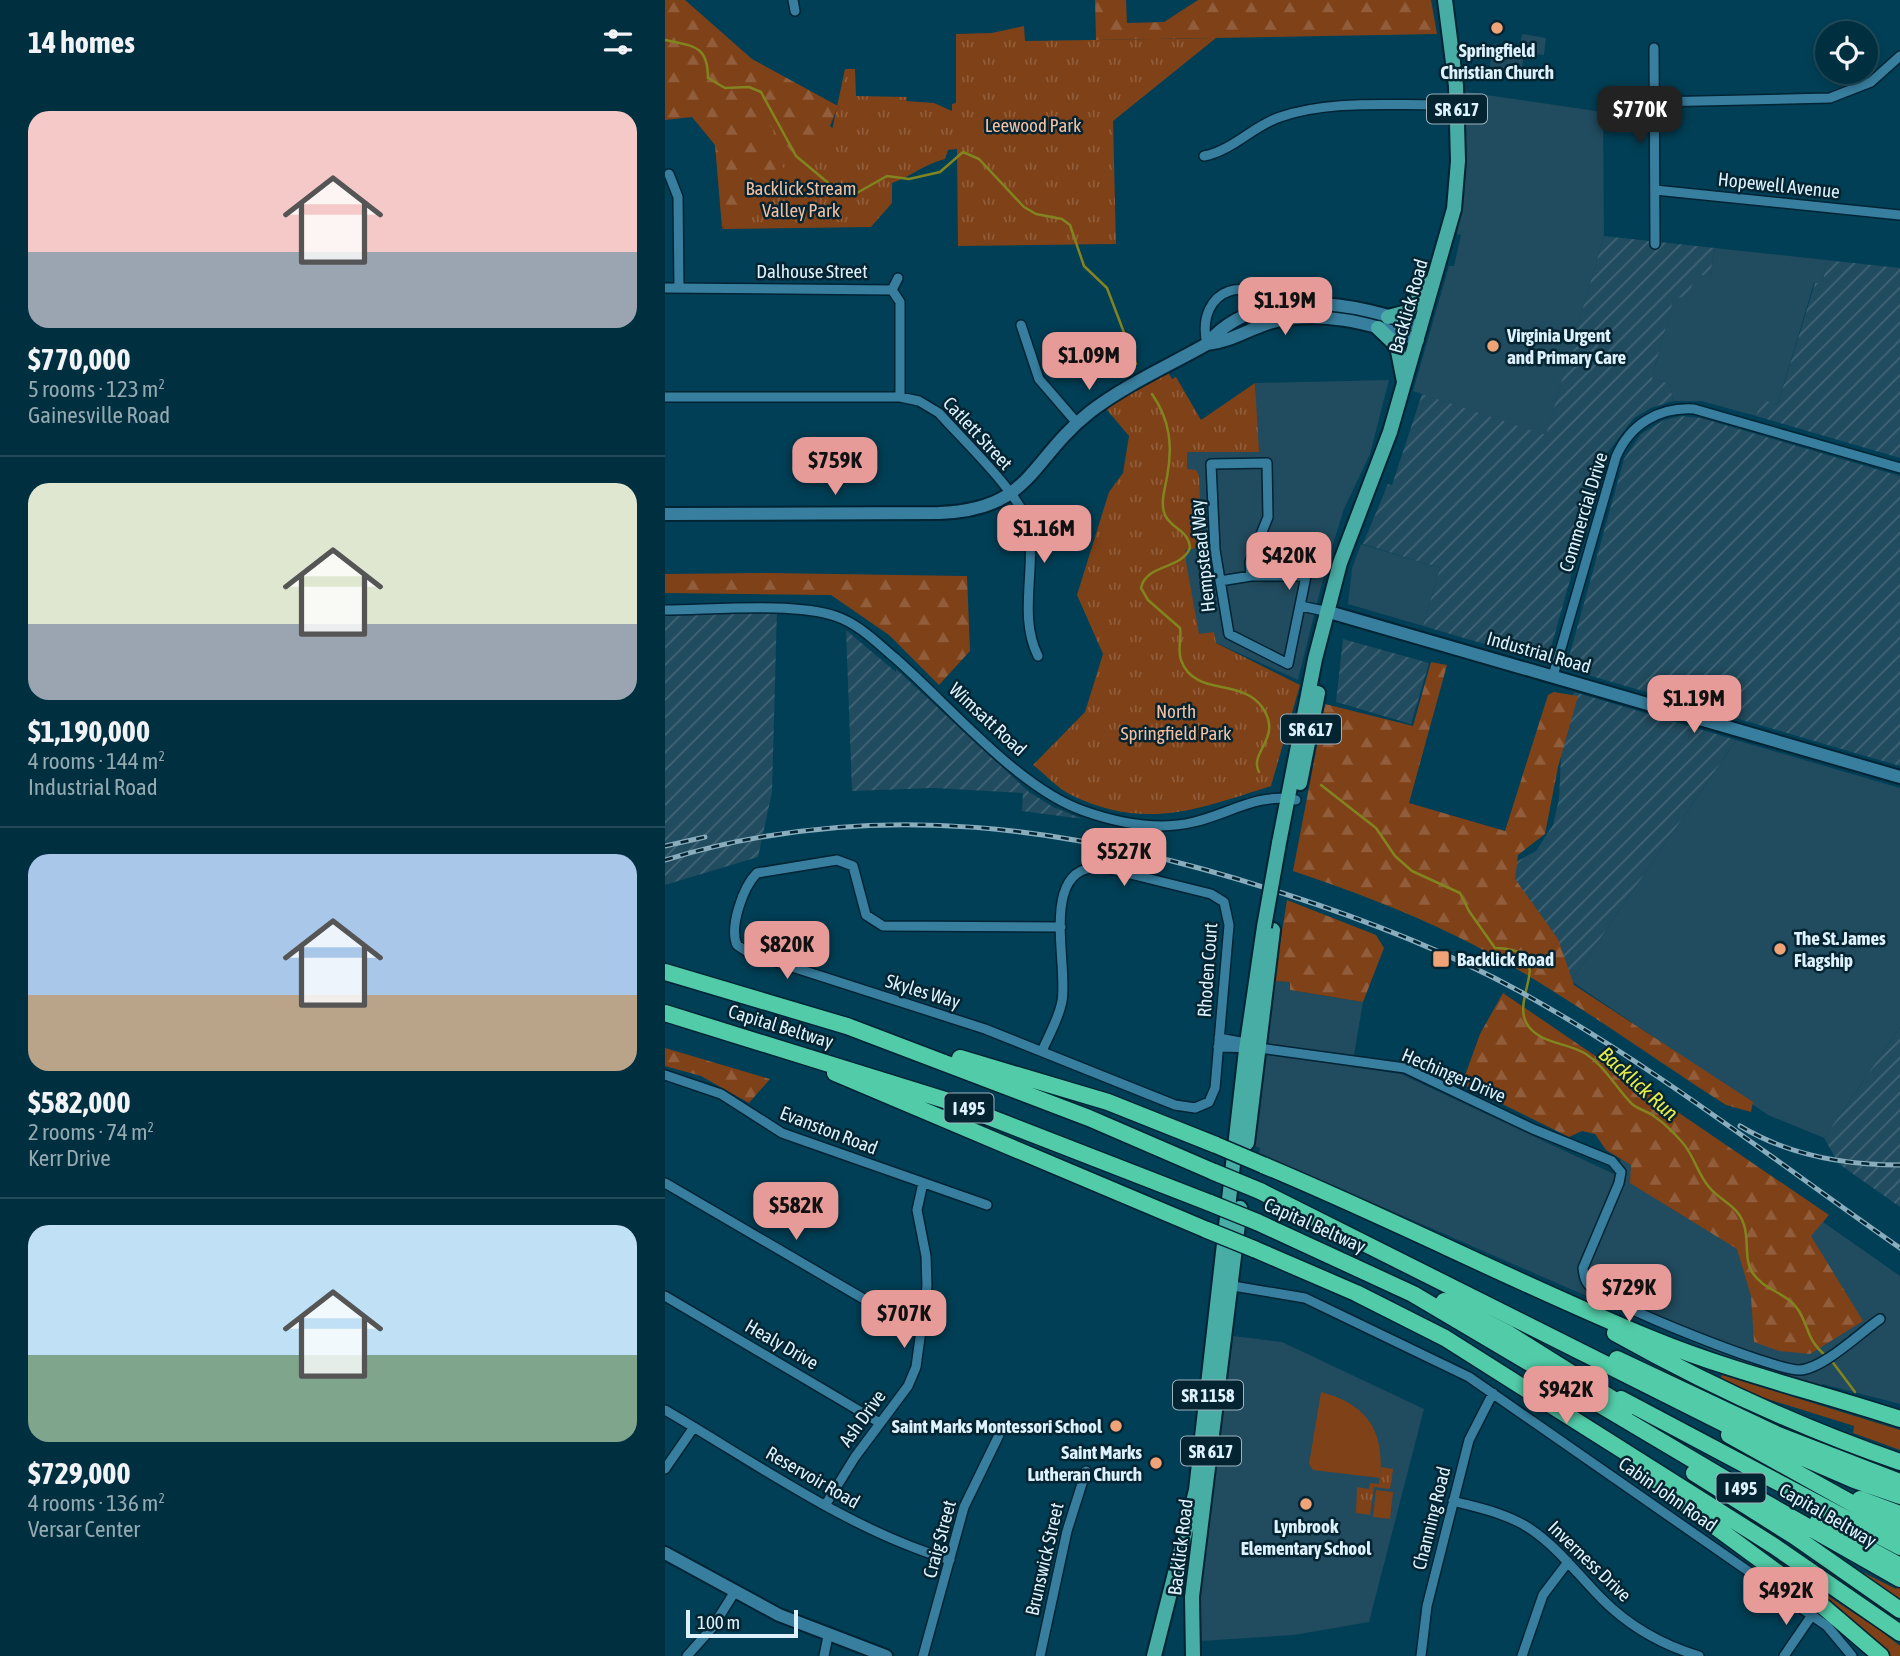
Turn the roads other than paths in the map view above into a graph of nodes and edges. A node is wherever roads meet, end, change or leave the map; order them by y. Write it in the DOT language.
graph roads {
  1 [pos="793,0"];
  2 [pos="1445,0"];
  3 [pos="795,11"];
  4 [pos="1654,48"];
  5 [pos="1900,56"];
  6 [pos="1654,102"];
  7 [pos="1457,104"];
  8 [pos="1205,156"];
  9 [pos="669,174"];
  10 [pos="1655,190"];
  11 [pos="1900,215"];
  12 [pos="1655,244"];
  13 [pos="1437,276"];
  14 [pos="898,278"];
  15 [pos="665,288"];
  16 [pos="678,288"];
  17 [pos="892,290"];
  18 [pos="1273,308"];
  19 [pos="1278,321"];
  20 [pos="1383,323"];
  21 [pos="1021,325"];
  22 [pos="1419,334"];
  23 [pos="1207,344"];
  24 [pos="1404,386"];
  25 [pos="665,397"];
  26 [pos="900,397"];
  27 [pos="1077,423"];
  28 [pos="1900,468"];
  29 [pos="1011,495"];
  30 [pos="665,514"];
  31 [pos="1251,576"];
  32 [pos="1220,581"];
  33 [pos="1301,606"];
  34 [pos="665,610"];
  35 [pos="1329,612"];
  36 [pos="1038,656"];
  37 [pos="1553,676"];
  38 [pos="1900,777"];
  39 [pos="1292,799"];
  40 [pos="1061,927"];
  41 [pos="665,972"];
  42 [pos="665,1013"];
  43 [pos="847,1026"];
  44 [pos="722,1030"];
  45 [pos="1219,1042"];
  46 [pos="1250,1046"];
  47 [pos="1042,1051"];
  48 [pos="665,1075"];
  49 [pos="665,1183"];
  50 [pos="923,1183"];
  51 [pos="1260,1191"];
  52 [pos="987,1205"];
  53 [pos="1226,1285"];
  54 [pos="1536,1289"];
  55 [pos="665,1296"];
  56 [pos="923,1316"];
  57 [pos="1880,1319"];
  58 [pos="1637,1381"];
  59 [pos="1589,1390"];
  60 [pos="1531,1391"];
  61 [pos="1493,1394"];
  62 [pos="665,1410"];
  63 [pos="1900,1419"];
  64 [pos="880,1423"];
  65 [pos="694,1427"];
  66 [pos="999,1435"];
  67 [pos="1900,1462"];
  68 [pos="1780,1465"];
  69 [pos="665,1469"];
  70 [pos="1086,1471"];
  71 [pos="1900,1482"];
  72 [pos="1900,1496"];
  73 [pos="1453,1501"];
  74 [pos="826,1504"];
  75 [pos="1900,1514"];
  76 [pos="1900,1530"];
  77 [pos="1900,1546"];
  78 [pos="665,1553"];
  79 [pos="950,1560"];
  80 [pos="1568,1562"];
  81 [pos="1900,1566"];
  82 [pos="1900,1578"];
  83 [pos="734,1593"];
  84 [pos="1900,1610"];
  85 [pos="1812,1615"];
  86 [pos="1900,1633"];
  87 [pos="828,1636"];
  88 [pos="687,1656"];
  89 [pos="824,1656"];
  90 [pos="885,1656"];
  91 [pos="923,1656"];
  92 [pos="1040,1656"];
  93 [pos="1154,1656"];
  94 [pos="1193,1656"];
  95 [pos="1421,1656"];
  96 [pos="1523,1656"];
  97 [pos="1699,1656"];
  98 [pos="1784,1656"];
  99 [pos="1852,1656"];
  100 [pos="1881,1656"];
  1 -- 3 [label="street"];
  2 -- 7 [label="main road, Backlick Road / SR 617"];
  4 -- 6 [label="street"];
  5 -- 6 [label="street"];
  6 -- 10 [label="street"];
  7 -- 8 [label="street"];
  7 -- 13 [label="main road, Backlick Road / SR 617"];
  9 -- 16 [label="street"];
  10 -- 11 [label="street, Hopewell Avenue"];
  10 -- 12 [label="street"];
  13 -- 20 [label="main road"];
  13 -- 22 [label="main road, Backlick Road / SR 617"];
  14 -- 17 [label="street"];
  15 -- 16 [label="street, Dalhouse Street"];
  16 -- 17 [label="street, Dalhouse Street"];
  17 -- 26 [label="street, Dalhouse Street"];
  18 -- 19 [label="street"];
  18 -- 20 [label="street"];
  18 -- 23 [label="street"];
  18 -- 23 [label="street"];
  19 -- 20 [label="street"];
  19 -- 23 [label="street"];
  20 -- 22 [label="street"];
  20 -- 24 [label="main road"];
  21 -- 27 [label="street"];
  22 -- 24 [label="main road, Backlick Road / SR 617"];
  23 -- 27 [label="street"];
  24 -- 35 [label="main road, Backlick Road / SR 617"];
  25 -- 26 [label="street, Catlett Street"];
  26 -- 29 [label="street, Catlett Street"];
  27 -- 29 [label="street"];
  28 -- 37 [label="street, Commercial Drive"];
  29 -- 30 [label="street"];
  29 -- 36 [label="street, Catlett Street"];
  31 -- 32 [label="street"];
  31 -- 32 [label="street, Hempstead Way"];
  31 -- 33 [label="street"];
  32 -- 33 [label="street, Hempstead Way"];
  33 -- 35 [label="street"];
  34 -- 39 [label="street, Wimsatt Road"];
  35 -- 37 [label="street, Industrial Road"];
  35 -- 39 [label="main road, Backlick Road / SR 617"];
  37 -- 38 [label="street, Industrial Road"];
  39 -- 46 [label="main road, Backlick Road / SR 617"];
  40 -- 45 [label="street, Rhoden Court"];
  40 -- 47 [label="street, Rhoden Court"];
  40 -- 47 [label="street, Skyles Way"];
  41 -- 43 [label="highway, Capital Beltway / I 495"];
  42 -- 44 [label="highway, Capital Beltway / I 495"];
  43 -- 51 [label="highway, Capital Beltway / I 495, bridge"];
  43 -- 54 [label="highway, bridge"];
  44 -- 59 [label="highway, Capital Beltway / I 495, bridge"];
  44 -- 60 [label="highway, bridge"];
  45 -- 46 [label="street"];
  45 -- 47 [label="street, Skyles Way"];
  46 -- 53 [label="main road, Backlick Road / SR 617"];
  46 -- 57 [label="street, Hechinger Drive"];
  48 -- 50 [label="street, Evanston Road"];
  49 -- 56 [label="street"];
  50 -- 52 [label="street, Evanston Road"];
  50 -- 56 [label="street, Ash Drive"];
  51 -- 58 [label="highway"];
  51 -- 71 [label="highway, Capital Beltway / I 495"];
  53 -- 61 [label="street, Cabin John Road"];
  53 -- 93 [label="main road, Backlick Road / SR 1158"];
  53 -- 94 [label="main road, Backlick Road / SR 617"];
  54 -- 63 [label="highway"];
  54 -- 67 [label="highway"];
  55 -- 64 [label="street, Healy Drive"];
  56 -- 64 [label="street, Ash Drive"];
  58 -- 68 [label="highway"];
  58 -- 72 [label="highway"];
  59 -- 77 [label="highway"];
  59 -- 81 [label="highway"];
  59 -- 82 [label="highway, Capital Beltway / I 495"];
  59 -- 84 [label="highway"];
  60 -- 86 [label="highway"];
  60 -- 100 [label="highway"];
  61 -- 73 [label="street, Channing Road"];
  61 -- 85 [label="street, Cabin John Road"];
  62 -- 65 [label="street, Reservoir Road"];
  64 -- 74 [label="street, Ash Drive"];
  65 -- 69 [label="street"];
  65 -- 74 [label="street, Reservoir Road"];
  66 -- 79 [label="street, Craig Street"];
  68 -- 75 [label="highway"];
  68 -- 76 [label="highway"];
  70 -- 92 [label="street, Brunswick Street"];
  73 -- 80 [label="street, Inverness Drive"];
  73 -- 95 [label="street, Channing Road"];
  74 -- 79 [label="street, Reservoir Road"];
  78 -- 83 [label="street"];
  79 -- 91 [label="street, Craig Street"];
  80 -- 96 [label="street"];
  80 -- 97 [label="street, Inverness Drive"];
  83 -- 87 [label="street"];
  83 -- 88 [label="street"];
  85 -- 98 [label="street"];
  85 -- 99 [label="street, Cabin John Road"];
  87 -- 89 [label="street"];
  87 -- 90 [label="street"];
}
